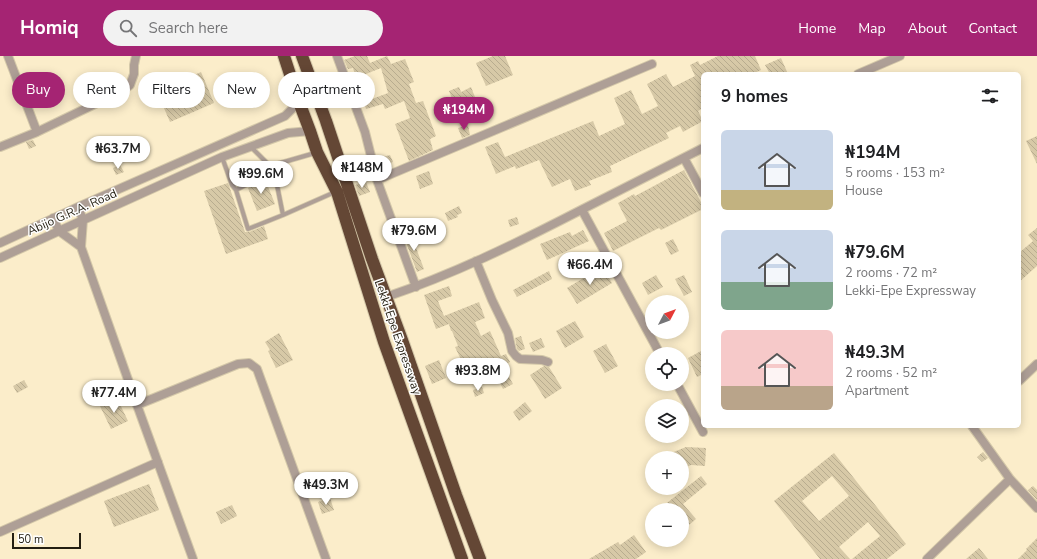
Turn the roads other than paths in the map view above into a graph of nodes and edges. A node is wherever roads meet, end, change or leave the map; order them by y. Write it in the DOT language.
graph roads {
  1 [pos="8,56"];
  2 [pos="136,56"];
  3 [pos="284,56"];
  4 [pos="302,56"];
  5 [pos="337,56"];
  6 [pos="900,56"];
  7 [pos="652,64"];
  8 [pos="289,72"];
  9 [pos="863,72"];
  10 [pos="293,108"];
  11 [pos="301,108"];
  12 [pos="310,131"];
  13 [pos="37,132"];
  14 [pos="0,147"];
  15 [pos="250,147"];
  16 [pos="701,149"];
  17 [pos="317,152"];
  18 [pos="222,157"];
  19 [pos="684,158"];
  20 [pos="270,166"];
  21 [pos="274,170"];
  22 [pos="377,180"];
  23 [pos="232,185"];
  24 [pos="701,189"];
  25 [pos="236,190"];
  26 [pos="337,192"];
  27 [pos="78,207"];
  28 [pos="582,210"];
  29 [pos="283,215"];
  30 [pos="53,218"];
  31 [pos="83,220"];
  32 [pos="59,230"];
  33 [pos="0,243"];
  34 [pos="82,246"];
  35 [pos="0,258"];
  36 [pos="476,262"];
  37 [pos="416,287"];
  38 [pos="386,297"];
  39 [pos="656,347"];
  40 [pos="548,362"];
  41 [pos="1037,364"];
  42 [pos="1021,379"];
  43 [pos="681,391"];
  44 [pos="137,405"];
  45 [pos="973,428"];
  46 [pos="703,432"];
  47 [pos="158,462"];
  48 [pos="1010,479"];
  49 [pos="1037,508"];
  50 [pos="466,521"];
  51 [pos="451,527"];
  52 [pos="0,532"];
  53 [pos="193,559"];
  54 [pos="326,559"];
  55 [pos="462,559"];
  56 [pos="480,559"];
  57 [pos="927,559"];
  1 -- 13 [label="street"];
  2 -- 13 [label="street"];
  3 -- 8 [label="highway, Lekki-Epe Expressway"];
  4 -- 38 [label="highway, Lekki-Epe Expressway"];
  5 -- 22 [label="street"];
  6 -- 9 [label="street"];
  7 -- 22 [label="street"];
  10 -- 27 [label="street, Abijo G.R.A. Road"];
  11 -- 12 [label="highway, Lekki-Epe Expressway"];
  12 -- 15 [label="street, Abijo G.R.A. Road"];
  12 -- 17 [label="highway, Lekki-Epe Expressway"];
  13 -- 14 [label="street"];
  15 -- 18 [label="street, Abijo G.R.A. Road"];
  15 -- 20 [label="lane"];
  16 -- 19 [label="street"];
  17 -- 20 [label="lane"];
  17 -- 26 [label="highway, Lekki-Epe Expressway"];
  18 -- 23 [label="lane"];
  18 -- 31 [label="street, Abijo G.R.A. Road"];
  19 -- 24 [label="street"];
  19 -- 28 [label="street"];
  20 -- 21 [label="lane"];
  20 -- 23 [label="lane"];
  21 -- 25 [label="lane"];
  21 -- 29 [label="lane"];
  22 -- 37 [label="street"];
  23 -- 25 [label="lane"];
  25 -- 29 [label="lane"];
  26 -- 29 [label="lane"];
  26 -- 51 [label="highway, Lekki-Epe Expressway"];
  27 -- 30 [label="street, Abijo G.R.A. Road"];
  27 -- 31 [label="street"];
  28 -- 36 [label="street"];
  28 -- 39 [label="street"];
  30 -- 32 [label="street"];
  30 -- 33 [label="street, Abijo G.R.A. Road"];
  31 -- 32 [label="street, Abijo G.R.A. Road"];
  31 -- 34 [label="street"];
  32 -- 34 [label="street"];
  32 -- 35 [label="street, Abijo G.R.A. Road"];
  34 -- 44 [label="street"];
  36 -- 37 [label="street"];
  36 -- 40 [label="street"];
  37 -- 38 [label="street"];
  38 -- 50 [label="highway, Lekki-Epe Expressway"];
  41 -- 42 [label="street"];
  43 -- 46 [label="street"];
  44 -- 47 [label="street"];
  44 -- 54 [label="street"];
  45 -- 48 [label="street"];
  47 -- 52 [label="street"];
  47 -- 53 [label="street"];
  48 -- 49 [label="street"];
  48 -- 57 [label="street"];
  50 -- 51 [label="highway"];
  50 -- 56 [label="highway, Lekki-Epe Expressway"];
  51 -- 55 [label="highway, Lekki-Epe Expressway"];
}
